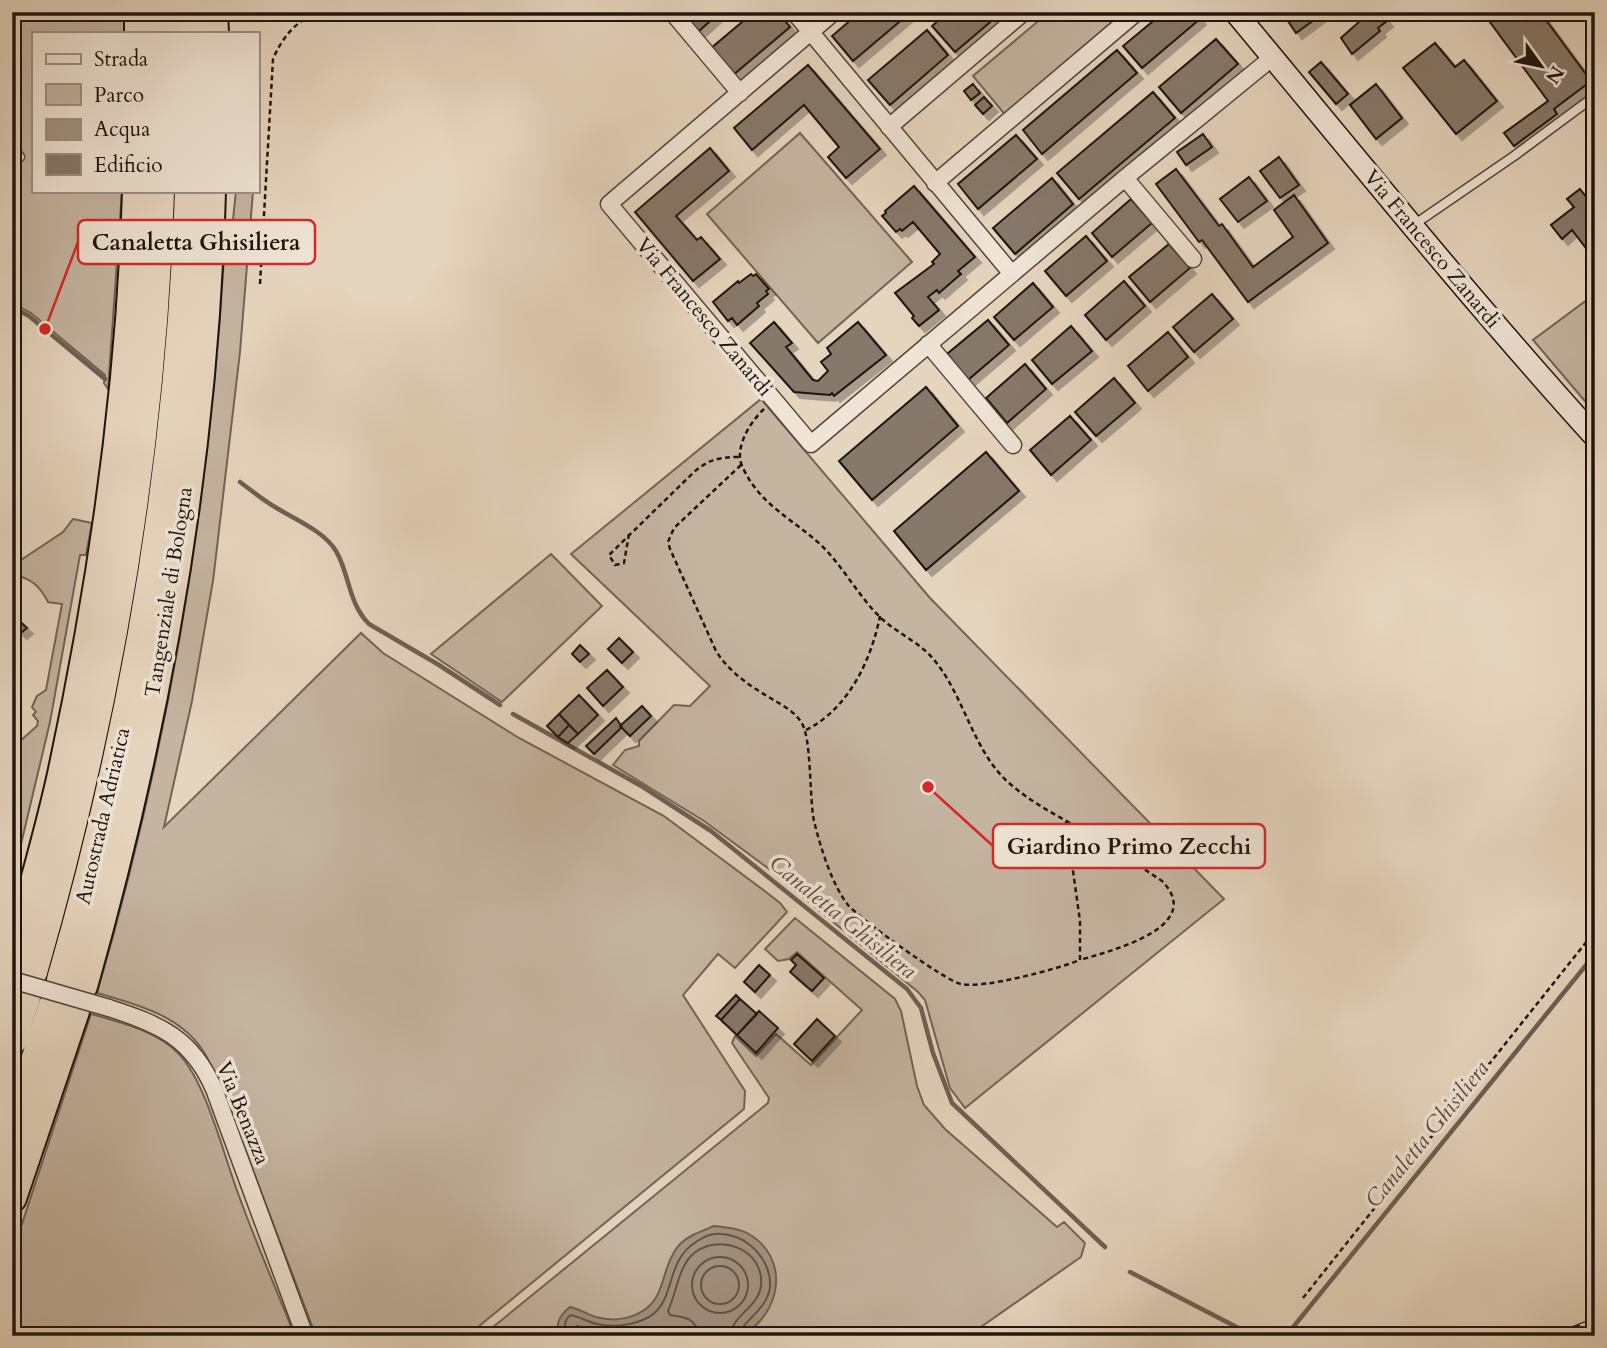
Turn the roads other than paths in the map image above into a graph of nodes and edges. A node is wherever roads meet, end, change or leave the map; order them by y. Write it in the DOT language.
graph roads {
  1 [pos="139,12"];
  2 [pos="162,12"];
  3 [pos="190,12"];
  4 [pos="214,12"];
  5 [pos="671,12"];
  6 [pos="794,12"];
  7 [pos="834,12"];
  8 [pos="1024,12"];
  9 [pos="1137,12"];
  10 [pos="1235,12"];
  11 [pos="1585,12"];
  12 [pos="1595,26"];
  13 [pos="139,32"];
  14 [pos="162,32"];
  15 [pos="190,32"];
  16 [pos="214,32"];
  17 [pos="811,32"];
  18 [pos="1272,57"];
  19 [pos="740,93"];
  20 [pos="1595,96"];
  21 [pos="889,127"];
  22 [pos="12,148"];
  23 [pos="20,157"];
  24 [pos="1125,178"];
  25 [pos="935,183"];
  26 [pos="137,192"];
  27 [pos="160,192"];
  28 [pos="189,192"];
  29 [pos="211,192"];
  30 [pos="1412,226"];
  31 [pos="1193,259"];
  32 [pos="1012,274"];
  33 [pos="928,344"];
  34 [pos="1595,437"];
  35 [pos="1013,445"];
  36 [pos="21,978"];
  37 [pos="68,996"];
  38 [pos="12,1041"];
  39 [pos="12,1132"];
  40 [pos="12,1198"];
  41 [pos="305,1336"];
  1 -- 13 [label="highway"];
  2 -- 14 [label="highway"];
  3 -- 15 [label="highway"];
  4 -- 16 [label="highway"];
  5 -- 19 [label="street"];
  6 -- 17 [label="street"];
  7 -- 17 [label="street, Via Francesco Zanardi"];
  8 -- 21 [label="street"];
  9 -- 25 [label="street"];
  10 -- 18 [label="street, Via Francesco Zanardi"];
  11 -- 12 [label="lane"];
  17 -- 19 [label="street, Via Francesco Zanardi"];
  17 -- 21 [label="street"];
  18 -- 24 [label="street, Via Francesco Zanardi"];
  18 -- 30 [label="street, Via Francesco Zanardi"];
  19 -- 33 [label="street, Via Francesco Zanardi"];
  20 -- 30 [label="lane"];
  21 -- 25 [label="street"];
  22 -- 23 [label="lane"];
  24 -- 31 [label="street"];
  24 -- 32 [label="street, Via Francesco Zanardi"];
  25 -- 32 [label="street"];
  26 -- 36 [label="highway"];
  27 -- 36 [label="highway, Autostrada Adriatica"];
  28 -- 37 [label="highway, Autostrada Adriatica"];
  29 -- 37 [label="highway, Tangenziale di Bologna"];
  30 -- 34 [label="street, Via Francesco Zanardi"];
  32 -- 33 [label="street, Via Francesco Zanardi"];
  33 -- 35 [label="street"];
  36 -- 38 [label="highway, Autostrada Adriatica"];
  36 -- 41 [label="street, Via Benazza, bridge"];
  37 -- 39 [label="highway, Autostrada Adriatica"];
  37 -- 40 [label="highway, Tangenziale di Bologna"];
}
